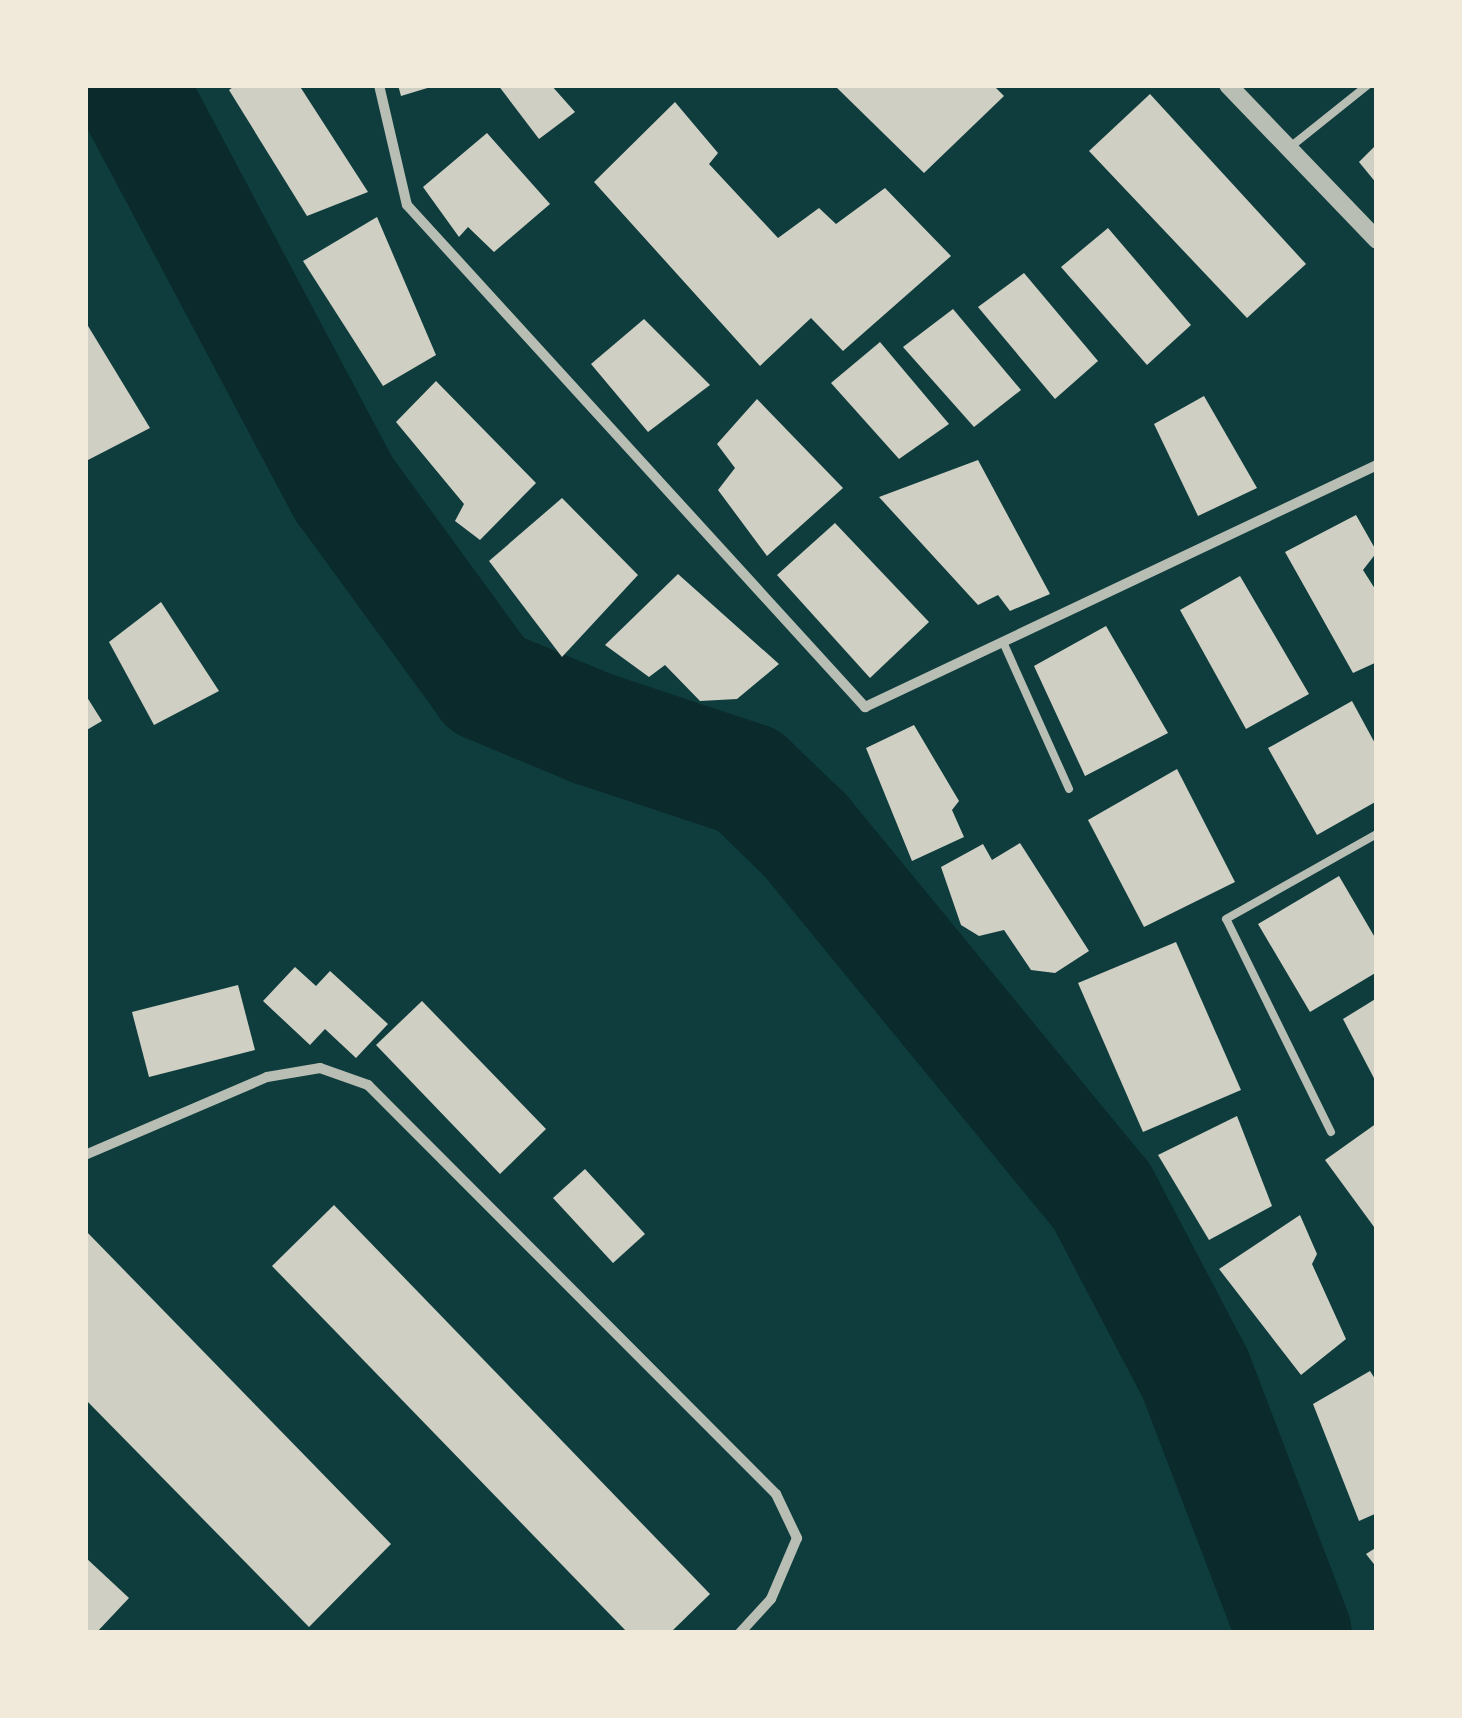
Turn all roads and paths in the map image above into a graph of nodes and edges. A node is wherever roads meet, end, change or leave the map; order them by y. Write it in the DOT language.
graph roads {
  1 [pos="378,85"];
  2 [pos="1228,85"];
  3 [pos="1368,85"];
  4 [pos="1289,148"];
  5 [pos="1377,240"];
  6 [pos="1377,465"];
  7 [pos="1003,642"];
  8 [pos="1069,789"];
  9 [pos="1377,834"];
  10 [pos="1331,1132"];
  11 [pos="85,1154"];
  12 [pos="740,1633"];
  1 -- 7 [label="street"];
  2 -- 4 [label="street"];
  3 -- 4 [label="lane"];
  4 -- 5 [label="street"];
  6 -- 7 [label="street"];
  7 -- 8 [label="lane"];
  9 -- 10 [label="lane"];
  11 -- 12 [label="street"];
}
